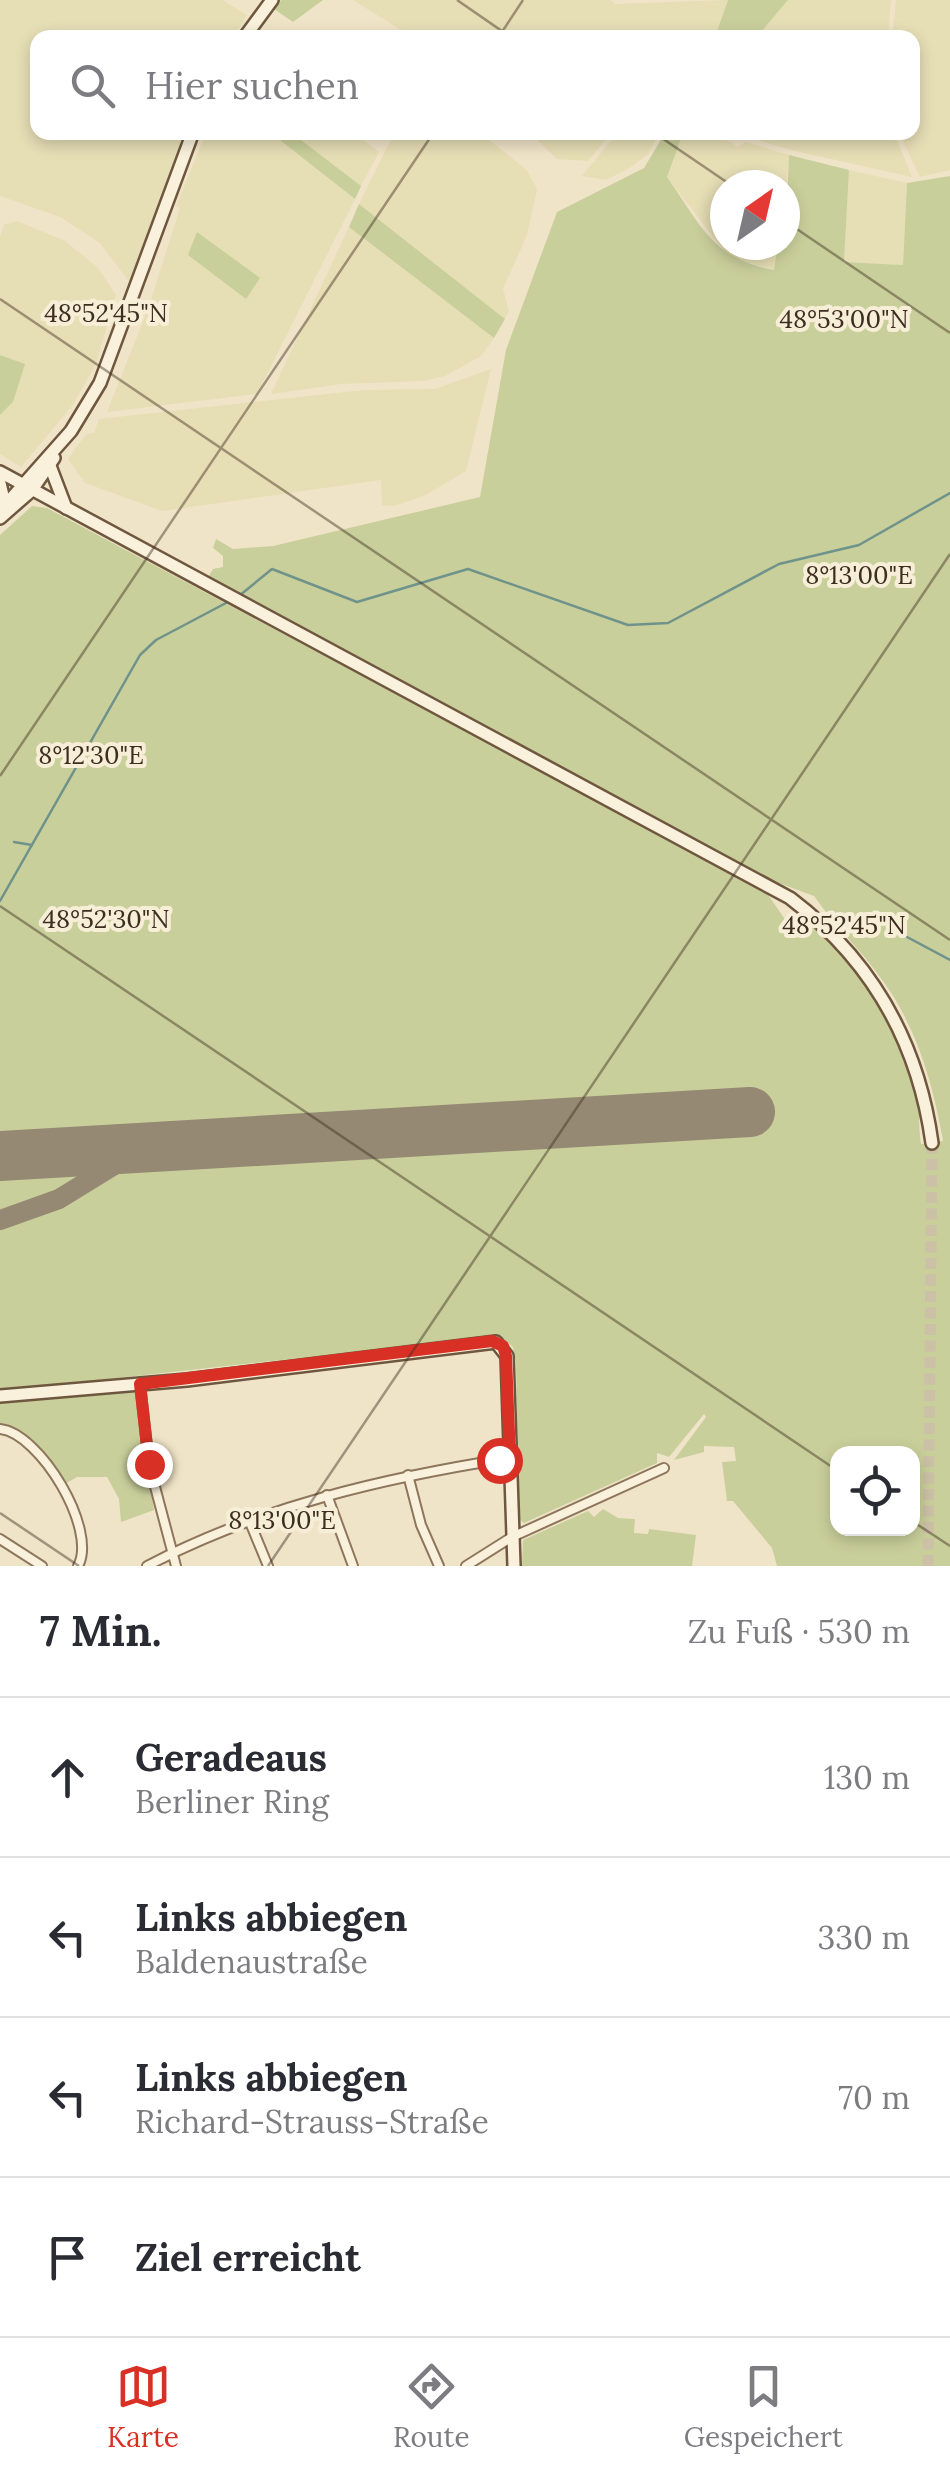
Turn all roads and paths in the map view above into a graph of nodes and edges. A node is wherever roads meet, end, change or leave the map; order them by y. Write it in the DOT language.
graph roads {
  1 [pos="272,0"];
  2 [pos="250,30"];
  3 [pos="190,140"];
  4 [pos="60,445"];
  5 [pos="50,466"];
  6 [pos="0,472"];
  7 [pos="0,483"];
  8 [pos="27,487"];
  9 [pos="66,508"];
  10 [pos="2,511"];
  11 [pos="932,1143"];
  12 [pos="140,1384"];
  13 [pos="0,1396"];
  14 [pos="0,1429"];
  15 [pos="510,1458"];
  16 [pos="664,1468"];
  17 [pos="408,1475"];
  18 [pos="326,1495"];
  19 [pos="249,1520"];
  20 [pos="512,1537"];
  21 [pos="0,1540"];
  22 [pos="171,1554"];
  23 [pos="42,1566"];
  24 [pos="78,1566"];
  25 [pos="147,1566"];
  26 [pos="176,1566"];
  27 [pos="268,1566"];
  28 [pos="353,1566"];
  29 [pos="439,1566"];
  30 [pos="466,1566"];
  31 [pos="514,1566"];
  1 -- 2 [label="street"];
  3 -- 4 [label="street"];
  4 -- 5 [label="street"];
  4 -- 8 [label="street"];
  5 -- 8 [label="street"];
  5 -- 9 [label="street"];
  6 -- 8 [label="street"];
  7 -- 10 [label="street"];
  8 -- 9 [label="street"];
  8 -- 10 [label="street"];
  9 -- 11 [label="street"];
  12 -- 13 [label="street"];
  12 -- 15 [label="street"];
  12 -- 22 [label="street"];
  14 -- 24 [label="street"];
  15 -- 17 [label="street"];
  15 -- 20 [label="street"];
  16 -- 20 [label="street"];
  17 -- 18 [label="street"];
  17 -- 29 [label="street"];
  18 -- 19 [label="street"];
  18 -- 28 [label="street"];
  19 -- 22 [label="street"];
  19 -- 27 [label="street"];
  20 -- 30 [label="street"];
  20 -- 31 [label="street"];
  21 -- 23 [label="street"];
  22 -- 25 [label="street"];
  22 -- 26 [label="street"];
}
